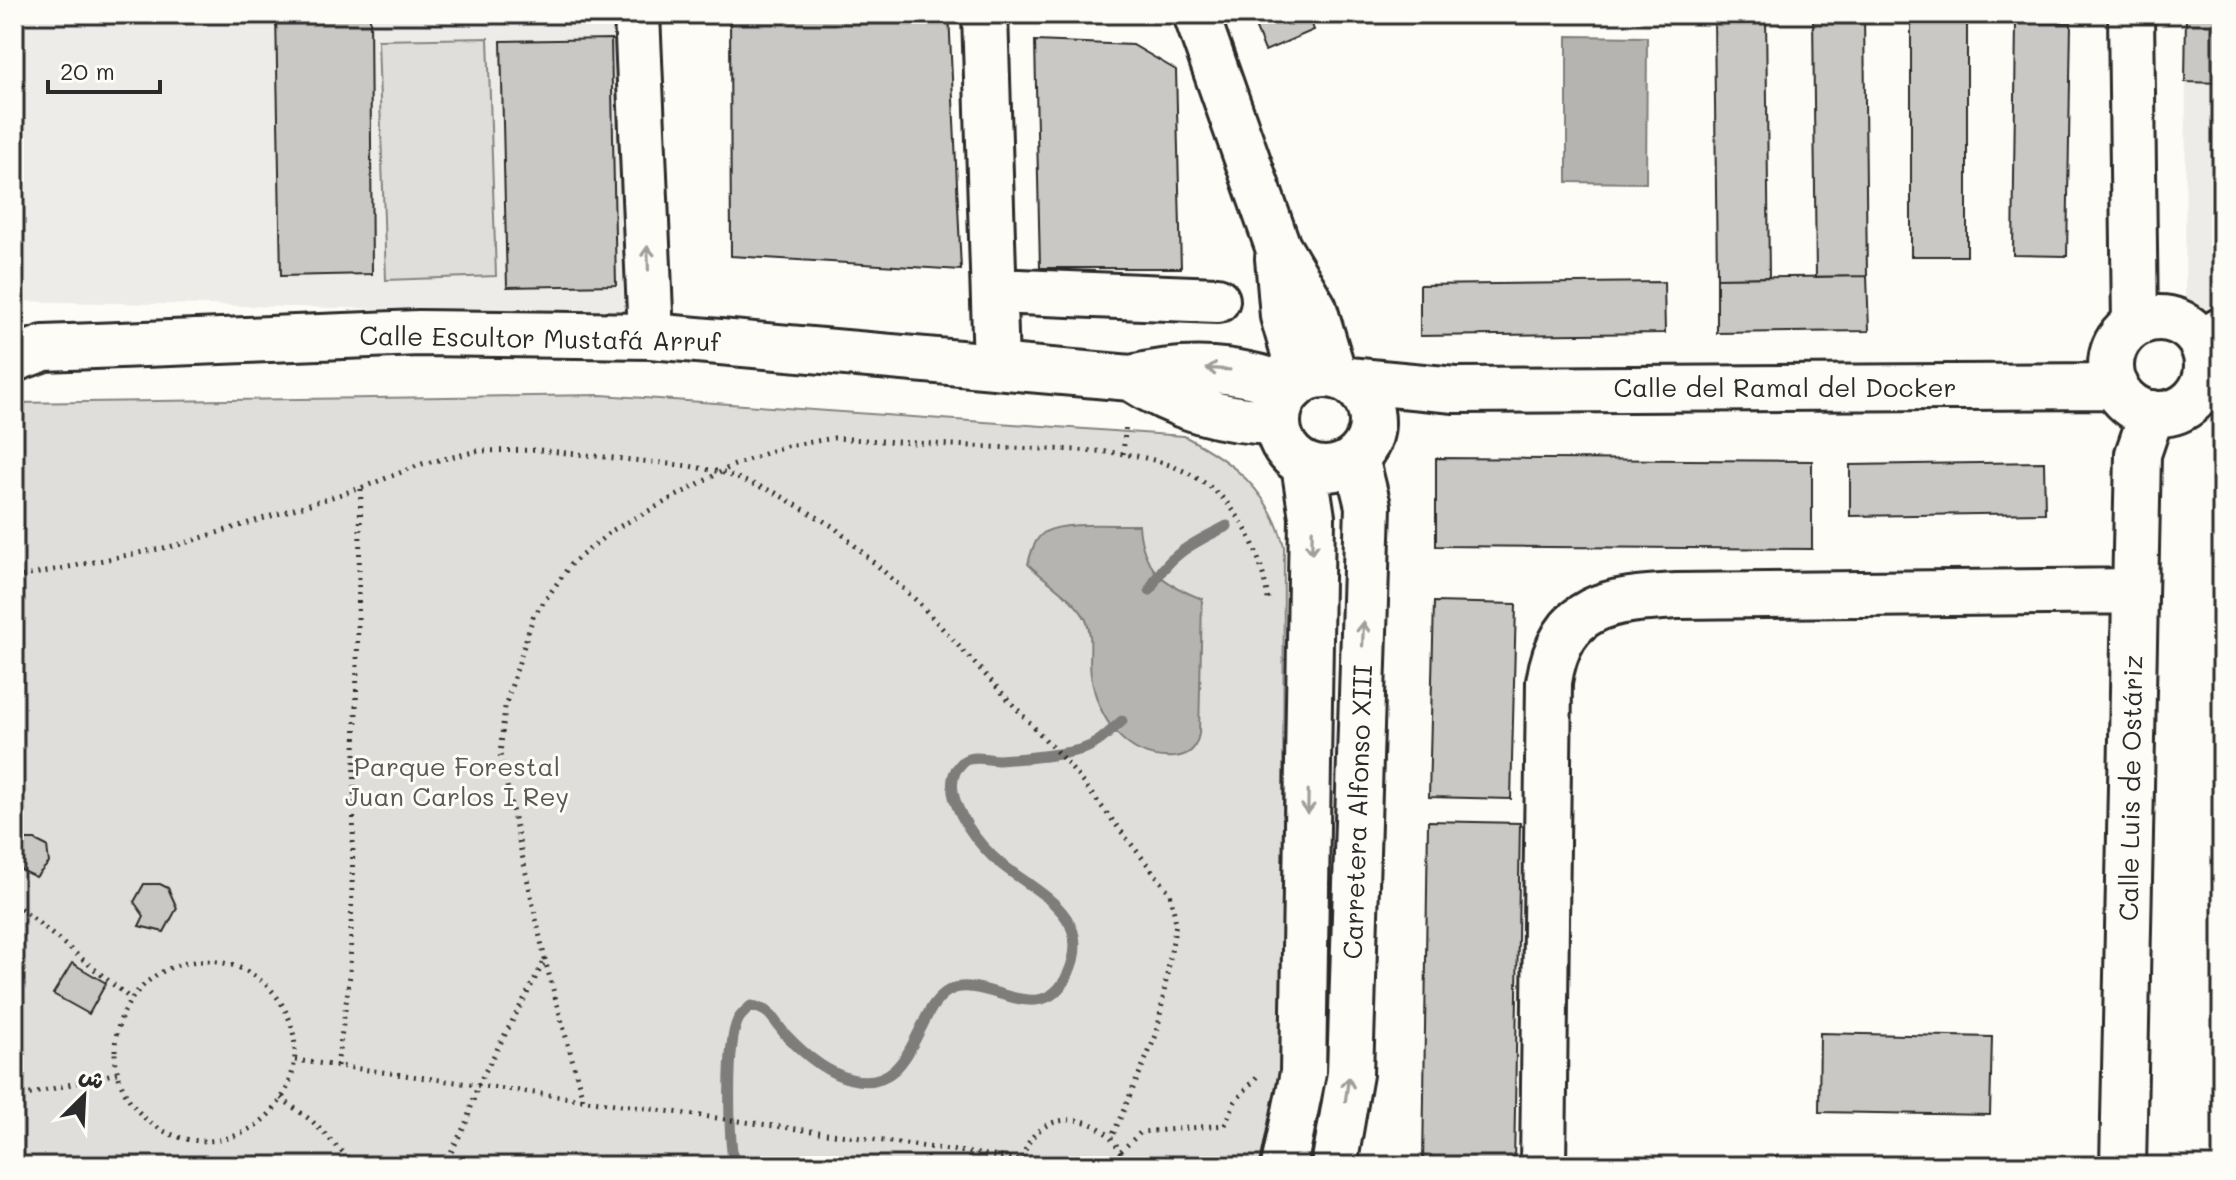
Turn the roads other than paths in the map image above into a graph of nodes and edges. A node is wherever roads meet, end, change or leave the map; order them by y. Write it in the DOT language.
graph roads {
  1 [pos="637,14"];
  2 [pos="985,14"];
  3 [pos="2131,14"];
  4 [pos="1189,21"];
  5 [pos="994,291"];
  6 [pos="1217,300"];
  7 [pos="2135,324"];
  8 [pos="651,336"];
  9 [pos="2212,336"];
  10 [pos="24,349"];
  11 [pos="996,366"];
  12 [pos="2116,386"];
  13 [pos="2212,386"];
  14 [pos="1311,389"];
  15 [pos="1455,390"];
  16 [pos="2152,413"];
  17 [pos="1374,417"];
  18 [pos="1356,458"];
  19 [pos="1304,465"];
  20 [pos="2135,591"];
  21 [pos="1284,1166"];
  22 [pos="1334,1166"];
  23 [pos="1543,1166"];
  24 [pos="2123,1166"];
  8 -- 1 [label="street, one-way"];
  2 -- 5 [label="street"];
  3 -- 7 [label="street"];
  4 -- 14 [label="street"];
  5 -- 6 [label="street"];
  5 -- 11 [label="street"];
  7 -- 9 [label="street"];
  7 -- 12 [label="street"];
  8 -- 10 [label="street, Calle Escultor Mustafá Arruf"];
  8 -- 11 [label="street, Calle Escultor Mustafá Arruf"];
  9 -- 13 [label="street"];
  11 -- 14 [label="street, Calle Escultor Mustafá Arruf"];
  12 -- 15 [label="street, Calle del Ramal del Docker"];
  12 -- 16 [label="street"];
  13 -- 16 [label="street"];
  14 -- 15 [label="street, Calle del Ramal del Docker"];
  14 -- 17 [label="street"];
  14 -- 19 [label="street"];
  15 -- 17 [label="street"];
  16 -- 20 [label="street, Calle Luis de Ostáriz"];
  17 -- 18 [label="street"];
  18 -- 19 [label="street"];
  22 -- 18 [label="street, Carretera Alfonso XIII, one-way"];
  19 -- 21 [label="street, Carretera Alfonso XIII, one-way"];
  20 -- 23 [label="street"];
  20 -- 24 [label="street, Calle Luis de Ostáriz"];
}
